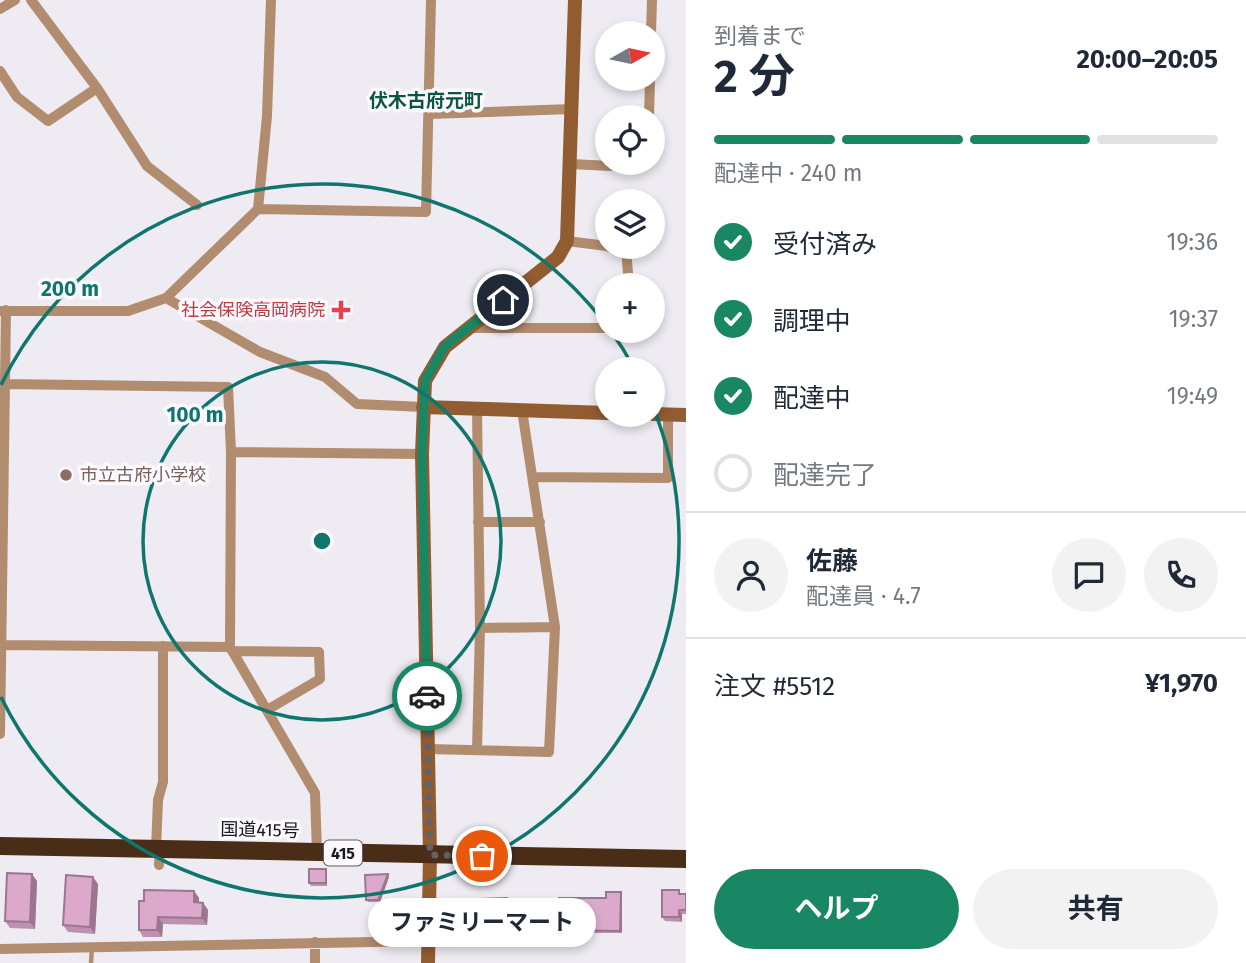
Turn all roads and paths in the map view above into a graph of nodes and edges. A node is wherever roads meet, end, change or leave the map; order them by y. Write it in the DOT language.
graph roads {
  1 [pos="15,0"];
  2 [pos="31,0"];
  3 [pos="271,0"];
  4 [pos="432,0"];
  5 [pos="575,0"];
  6 [pos="652,0"];
  7 [pos="0,9"];
  8 [pos="652,21"];
  9 [pos="0,71"];
  10 [pos="97,88"];
  11 [pos="572,109"];
  12 [pos="429,114"];
  13 [pos="571,164"];
  14 [pos="595,165"];
  15 [pos="197,205"];
  16 [pos="258,209"];
  17 [pos="567,241"];
  18 [pos="595,245"];
  19 [pos="166,298"];
  20 [pos="3,310"];
  21 [pos="466,328"];
  22 [pos="595,328"];
  23 [pos="5,384"];
  24 [pos="423,407"];
  25 [pos="477,409"];
  26 [pos="522,410"];
  27 [pos="595,413"];
  28 [pos="665,415"];
  29 [pos="668,415"];
  30 [pos="686,415"];
  31 [pos="2,450"];
  32 [pos="231,452"];
  33 [pos="422,454"];
  34 [pos="533,477"];
  35 [pos="478,522"];
  36 [pos="540,522"];
  37 [pos="1,549"];
  38 [pos="555,627"];
  39 [pos="480,628"];
  40 [pos="1,645"];
  41 [pos="163,646"];
  42 [pos="231,649"];
  43 [pos="267,710"];
  44 [pos="0,734"];
  45 [pos="428,749"];
  46 [pos="477,750"];
  47 [pos="0,846"];
  48 [pos="158,849"];
  49 [pos="317,853"];
  50 [pos="430,855"];
  51 [pos="686,859"];
  52 [pos="315,942"];
  53 [pos="428,942"];
  54 [pos="92,947"];
  55 [pos="0,949"];
  56 [pos="91,963"];
  57 [pos="315,963"];
  58 [pos="428,963"];
  1 -- 7 [label="street"];
  2 -- 10 [label="street"];
  3 -- 16 [label="street"];
  4 -- 12 [label="street"];
  5 -- 11 [label="street"];
  6 -- 8 [label="street"];
  9 -- 10 [label="street"];
  10 -- 15 [label="street"];
  11 -- 12 [label="street"];
  11 -- 13 [label="street"];
  12 -- 16 [label="street"];
  13 -- 14 [label="street"];
  13 -- 17 [label="street"];
  16 -- 19 [label="street"];
  17 -- 18 [label="street"];
  17 -- 21 [label="street"];
  19 -- 20 [label="street"];
  19 -- 24 [label="street"];
  20 -- 23 [label="street"];
  21 -- 22 [label="street"];
  21 -- 24 [label="street"];
  23 -- 31 [label="street"];
  23 -- 32 [label="street"];
  24 -- 25 [label="street"];
  24 -- 33 [label="street"];
  25 -- 26 [label="street"];
  25 -- 35 [label="street"];
  26 -- 27 [label="street"];
  26 -- 34 [label="street"];
  28 -- 29 [label="street"];
  29 -- 30 [label="street"];
  29 -- 34 [label="street"];
  31 -- 37 [label="street"];
  32 -- 33 [label="street"];
  32 -- 42 [label="street"];
  33 -- 45 [label="street"];
  34 -- 36 [label="street"];
  35 -- 36 [label="street"];
  35 -- 39 [label="street"];
  36 -- 38 [label="street"];
  37 -- 40 [label="street"];
  38 -- 39 [label="street"];
  38 -- 46 [label="street"];
  39 -- 46 [label="street"];
  40 -- 41 [label="street"];
  40 -- 44 [label="street"];
  41 -- 42 [label="street"];
  41 -- 48 [label="street"];
  42 -- 43 [label="street"];
  42 -- 43 [label="street"];
  43 -- 49 [label="street"];
  45 -- 46 [label="street"];
  45 -- 50 [label="street"];
  47 -- 48 [label="highway, 国道415号 / 415"];
  48 -- 49 [label="highway, 国道415号 / 415"];
  49 -- 50 [label="highway, 国道415号 / 415"];
  50 -- 51 [label="highway, 国道415号 / 415"];
  50 -- 53 [label="street"];
  52 -- 53 [label="street"];
  52 -- 54 [label="street"];
  52 -- 57 [label="street"];
  53 -- 58 [label="street"];
  54 -- 55 [label="street"];
  54 -- 56 [label="lane"];
}
